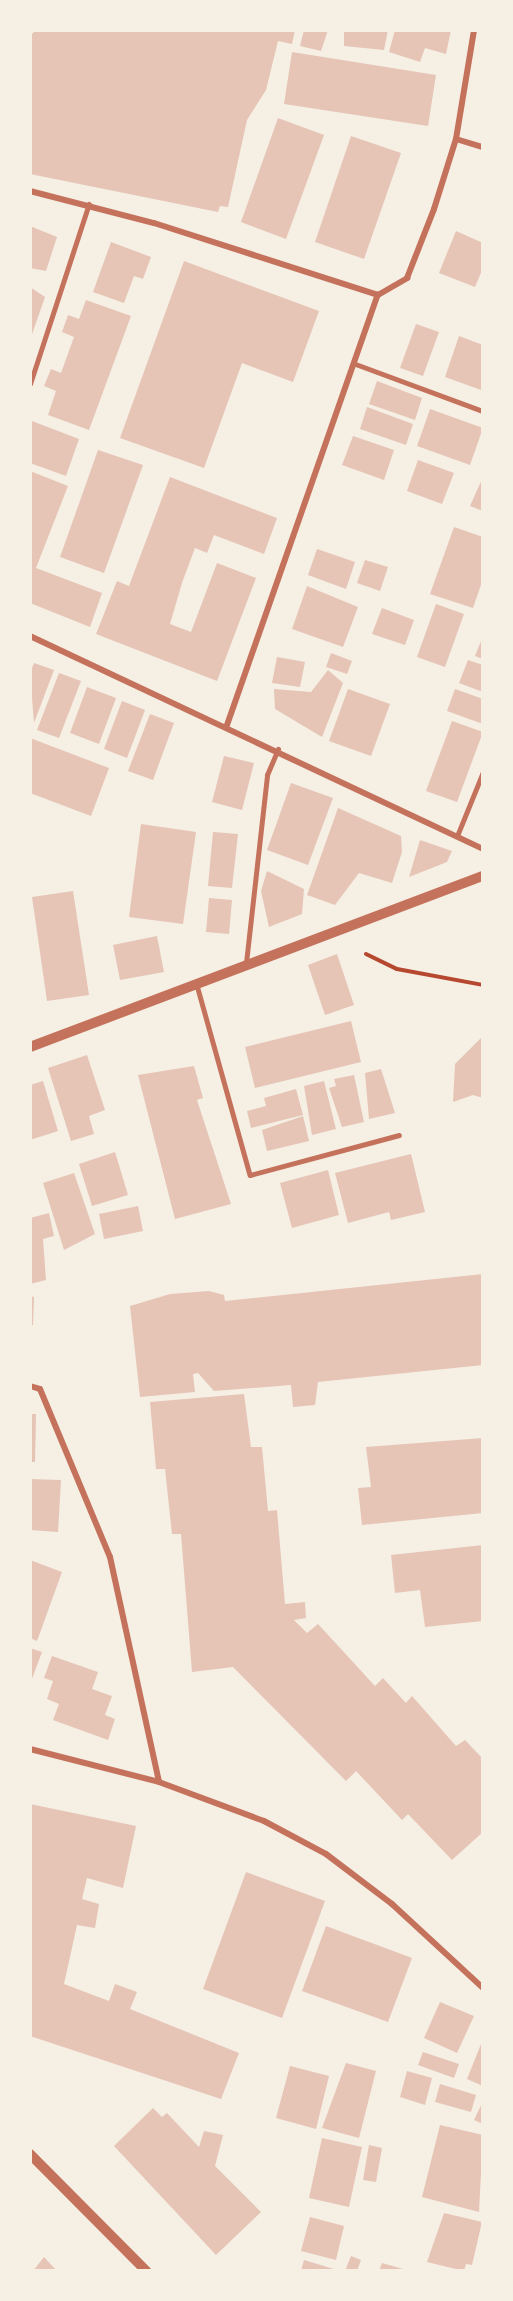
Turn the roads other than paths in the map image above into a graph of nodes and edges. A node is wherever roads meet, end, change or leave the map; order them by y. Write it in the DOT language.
graph roads {
  1 [pos="474,30"];
  2 [pos="456,139"];
  3 [pos="483,147"];
  4 [pos="30,191"];
  5 [pos="89,204"];
  6 [pos="378,295"];
  7 [pos="353,363"];
  8 [pos="30,384"];
  9 [pos="483,411"];
  10 [pos="30,636"];
  11 [pos="227,725"];
  12 [pos="278,749"];
  13 [pos="483,772"];
  14 [pos="458,836"];
  15 [pos="483,849"];
  16 [pos="483,876"];
  17 [pos="246,963"];
  18 [pos="196,982"];
  19 [pos="30,1047"];
  20 [pos="399,1135"];
  21 [pos="30,1386"];
  22 [pos="30,1749"];
  23 [pos="159,1782"];
  24 [pos="483,1988"];
  25 [pos="30,2154"];
  26 [pos="146,2271"];
  1 -- 2 [label="street"];
  2 -- 3 [label="street"];
  2 -- 6 [label="street"];
  4 -- 5 [label="street"];
  5 -- 6 [label="street"];
  5 -- 8 [label="lane"];
  6 -- 7 [label="street"];
  7 -- 9 [label="lane"];
  7 -- 11 [label="street"];
  10 -- 11 [label="street"];
  11 -- 12 [label="street"];
  12 -- 14 [label="street"];
  12 -- 17 [label="lane"];
  13 -- 14 [label="lane"];
  14 -- 15 [label="street"];
  16 -- 17 [label="street"];
  17 -- 18 [label="street"];
  18 -- 19 [label="street"];
  18 -- 20 [label="lane"];
  21 -- 23 [label="street"];
  22 -- 23 [label="street"];
  23 -- 24 [label="street"];
  25 -- 26 [label="street"];
}
